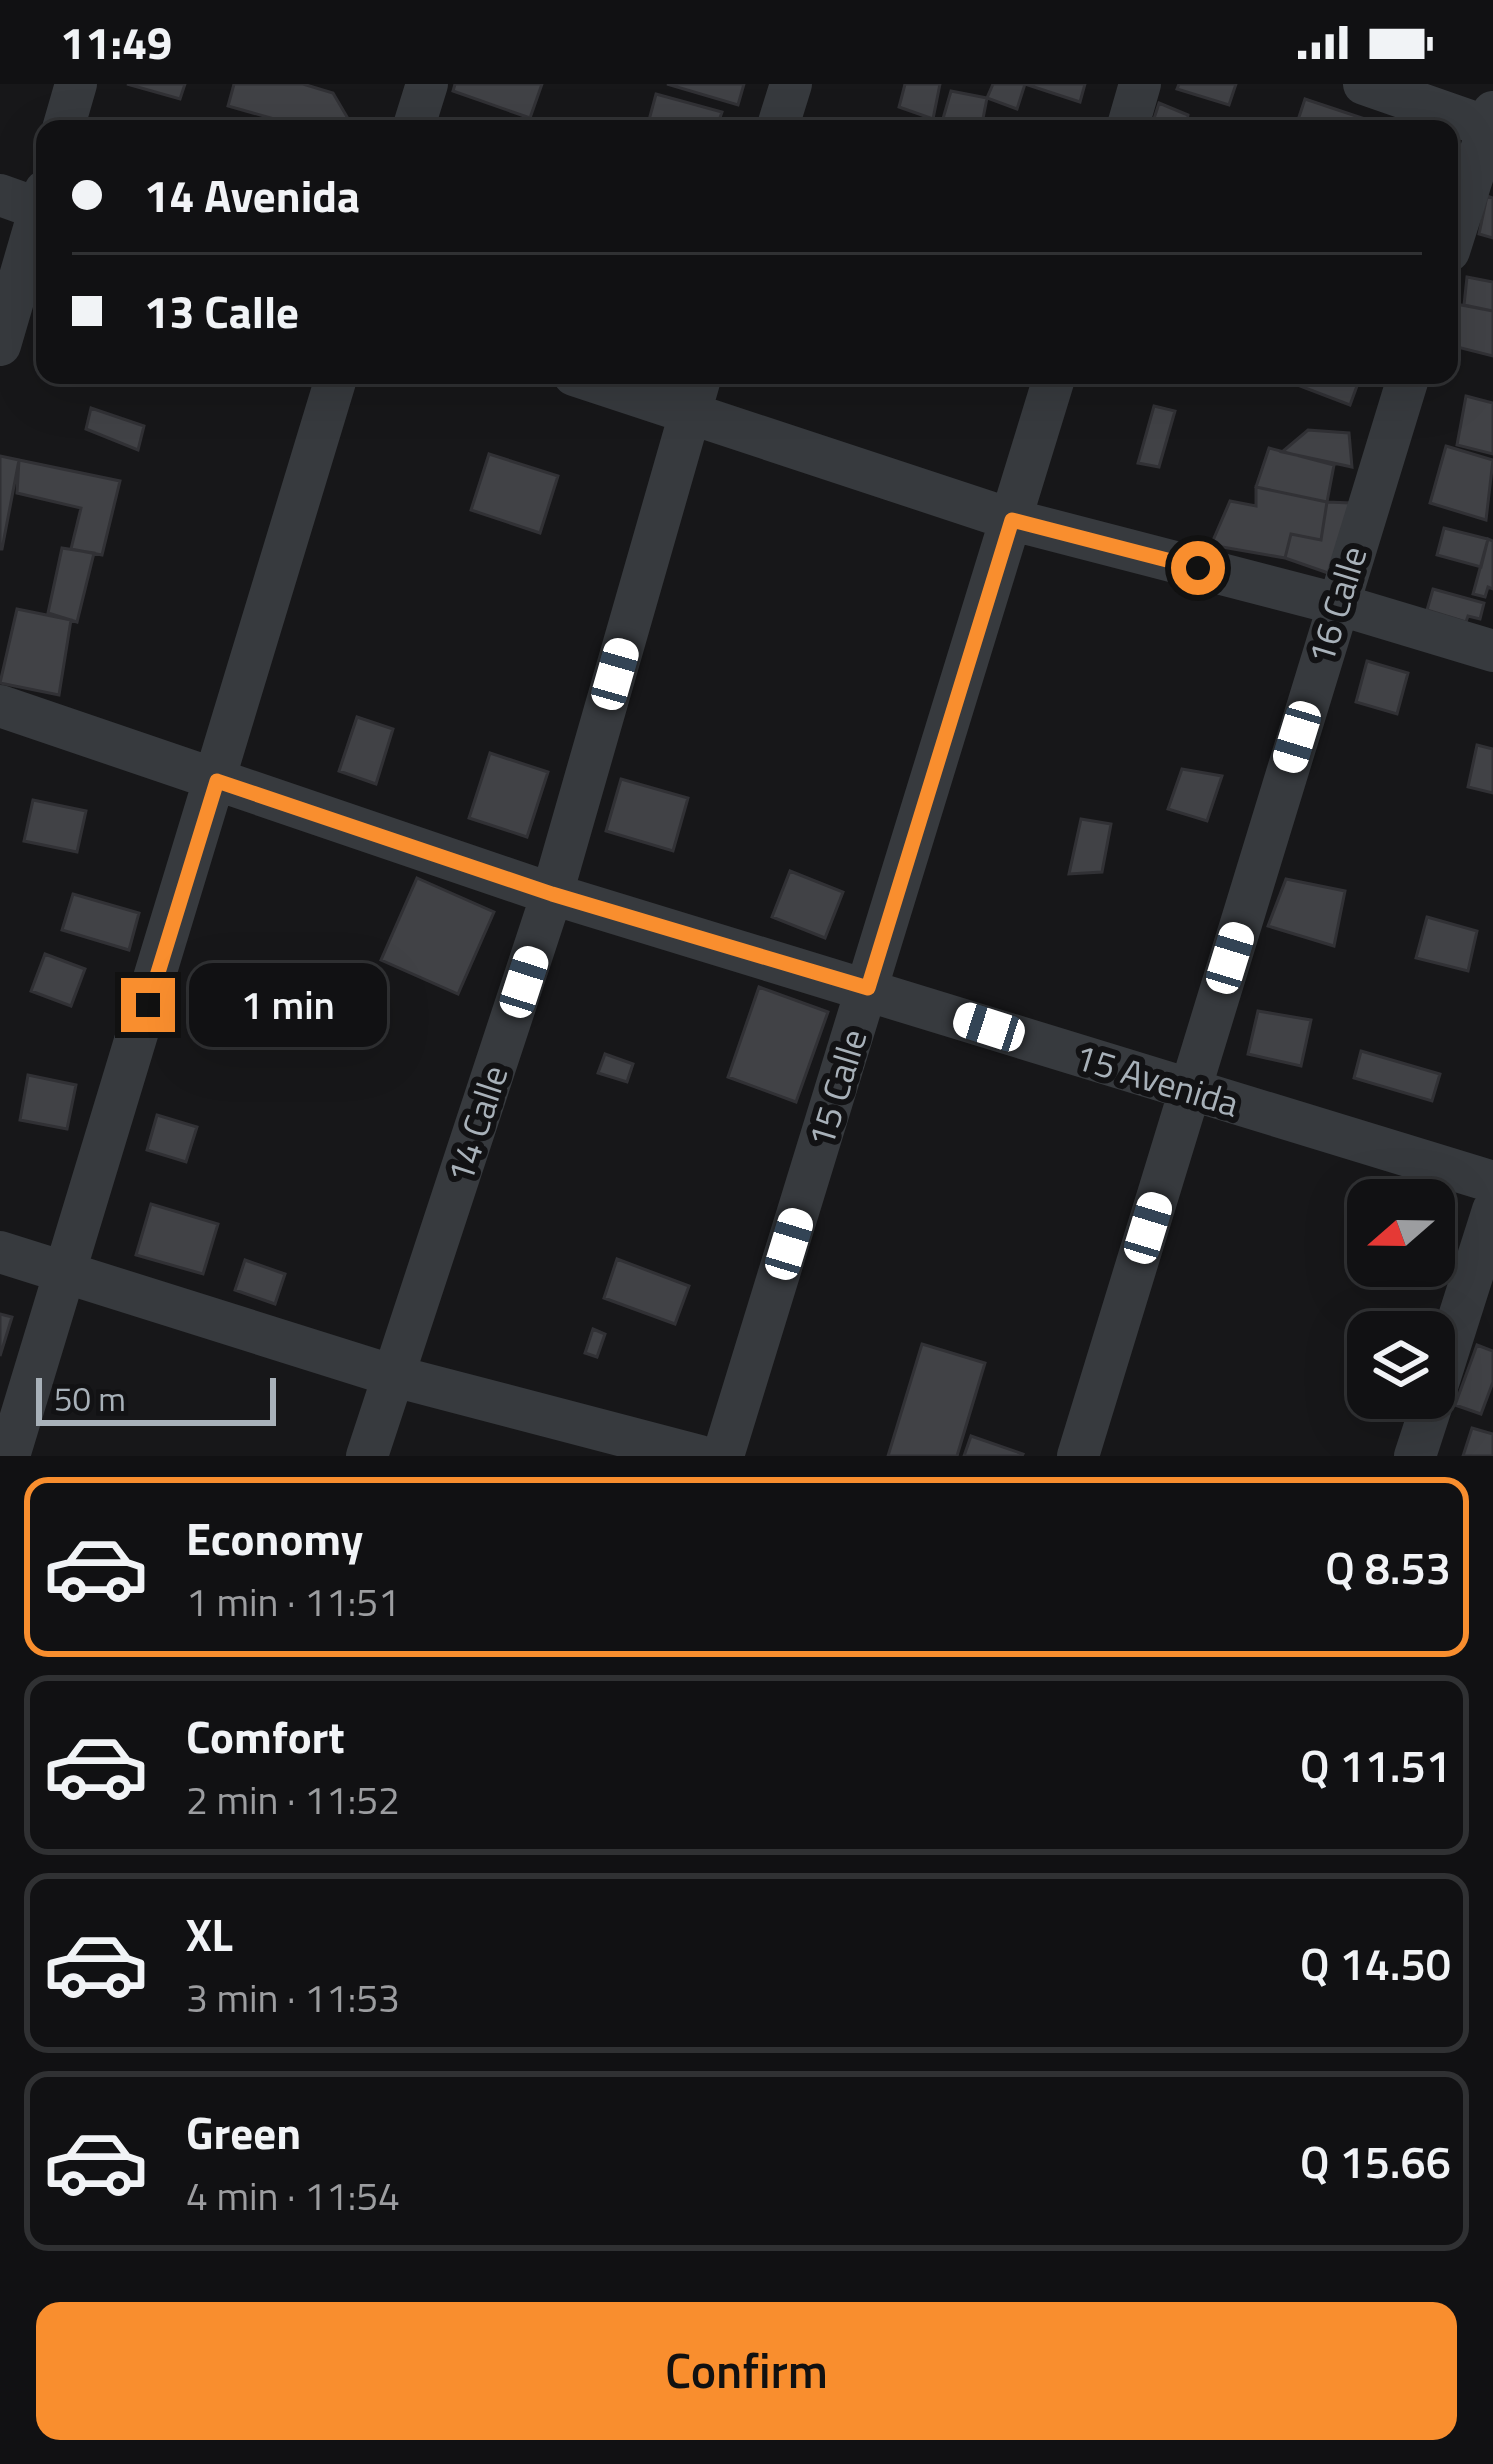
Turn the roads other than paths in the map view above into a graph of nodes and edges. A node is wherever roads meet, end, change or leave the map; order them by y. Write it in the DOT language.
graph roads {
  1 [pos="76,84"];
  2 [pos="427,84"];
  3 [pos="791,84"];
  4 [pos="1140,84"];
  5 [pos="1364,84"];
  6 [pos="66,120"];
  7 [pos="416,120"];
  8 [pos="780,120"];
  9 [pos="1130,120"];
  10 [pos="1491,123"];
  11 [pos="32,201"];
  12 [pos="1458,223"];
  13 [pos="0,345"];
  14 [pos="335,384"];
  15 [pos="635,384"];
  16 [pos="1052,384"];
  17 [pos="1406,384"];
  18 [pos="696,393"];
  19 [pos="1012,520"];
  20 [pos="1337,604"];
  21 [pos="1493,651"];
  22 [pos="0,706"];
  23 [pos="217,781"];
  24 [pos="552,894"];
  25 [pos="868,988"];
  26 [pos="1190,1091"];
  27 [pos="1493,1182"];
  28 [pos="1493,1210"];
  29 [pos="0,1252"];
  30 [pos="66,1273"];
  31 [pos="1455,1330"];
  32 [pos="394,1376"];
  33 [pos="1427,1419"];
  34 [pos="9,1456"];
  35 [pos="368,1456"];
  36 [pos="700,1456"];
  37 [pos="723,1456"];
  38 [pos="1078,1456"];
  39 [pos="1415,1456"];
  1 -- 6 [label="street"];
  2 -- 7 [label="street"];
  3 -- 8 [label="street"];
  4 -- 9 [label="street"];
  5 -- 10 [label="street"];
  10 -- 12 [label="street"];
  11 -- 13 [label="street"];
  14 -- 23 [label="street"];
  15 -- 18 [label="street"];
  16 -- 19 [label="street, 15 Calle"];
  17 -- 20 [label="street, 16 Calle"];
  18 -- 19 [label="street"];
  18 -- 24 [label="street, 14 Calle"];
  19 -- 20 [label="street"];
  19 -- 25 [label="street, 15 Calle"];
  20 -- 21 [label="street"];
  20 -- 26 [label="street, 16 Calle"];
  22 -- 23 [label="street, 15 Avenida"];
  23 -- 24 [label="street, 15 Avenida"];
  23 -- 30 [label="street"];
  24 -- 25 [label="street, 15 Avenida"];
  24 -- 32 [label="street, 14 Calle"];
  25 -- 26 [label="street, 15 Avenida"];
  25 -- 37 [label="street, 15 Calle"];
  26 -- 27 [label="street, 15 Avenida"];
  26 -- 38 [label="street, 16 Calle"];
  28 -- 31 [label="street"];
  29 -- 30 [label="street"];
  30 -- 32 [label="street"];
  30 -- 34 [label="street"];
  32 -- 35 [label="street, 14 Calle"];
  32 -- 36 [label="street"];
  33 -- 39 [label="street"];
}
